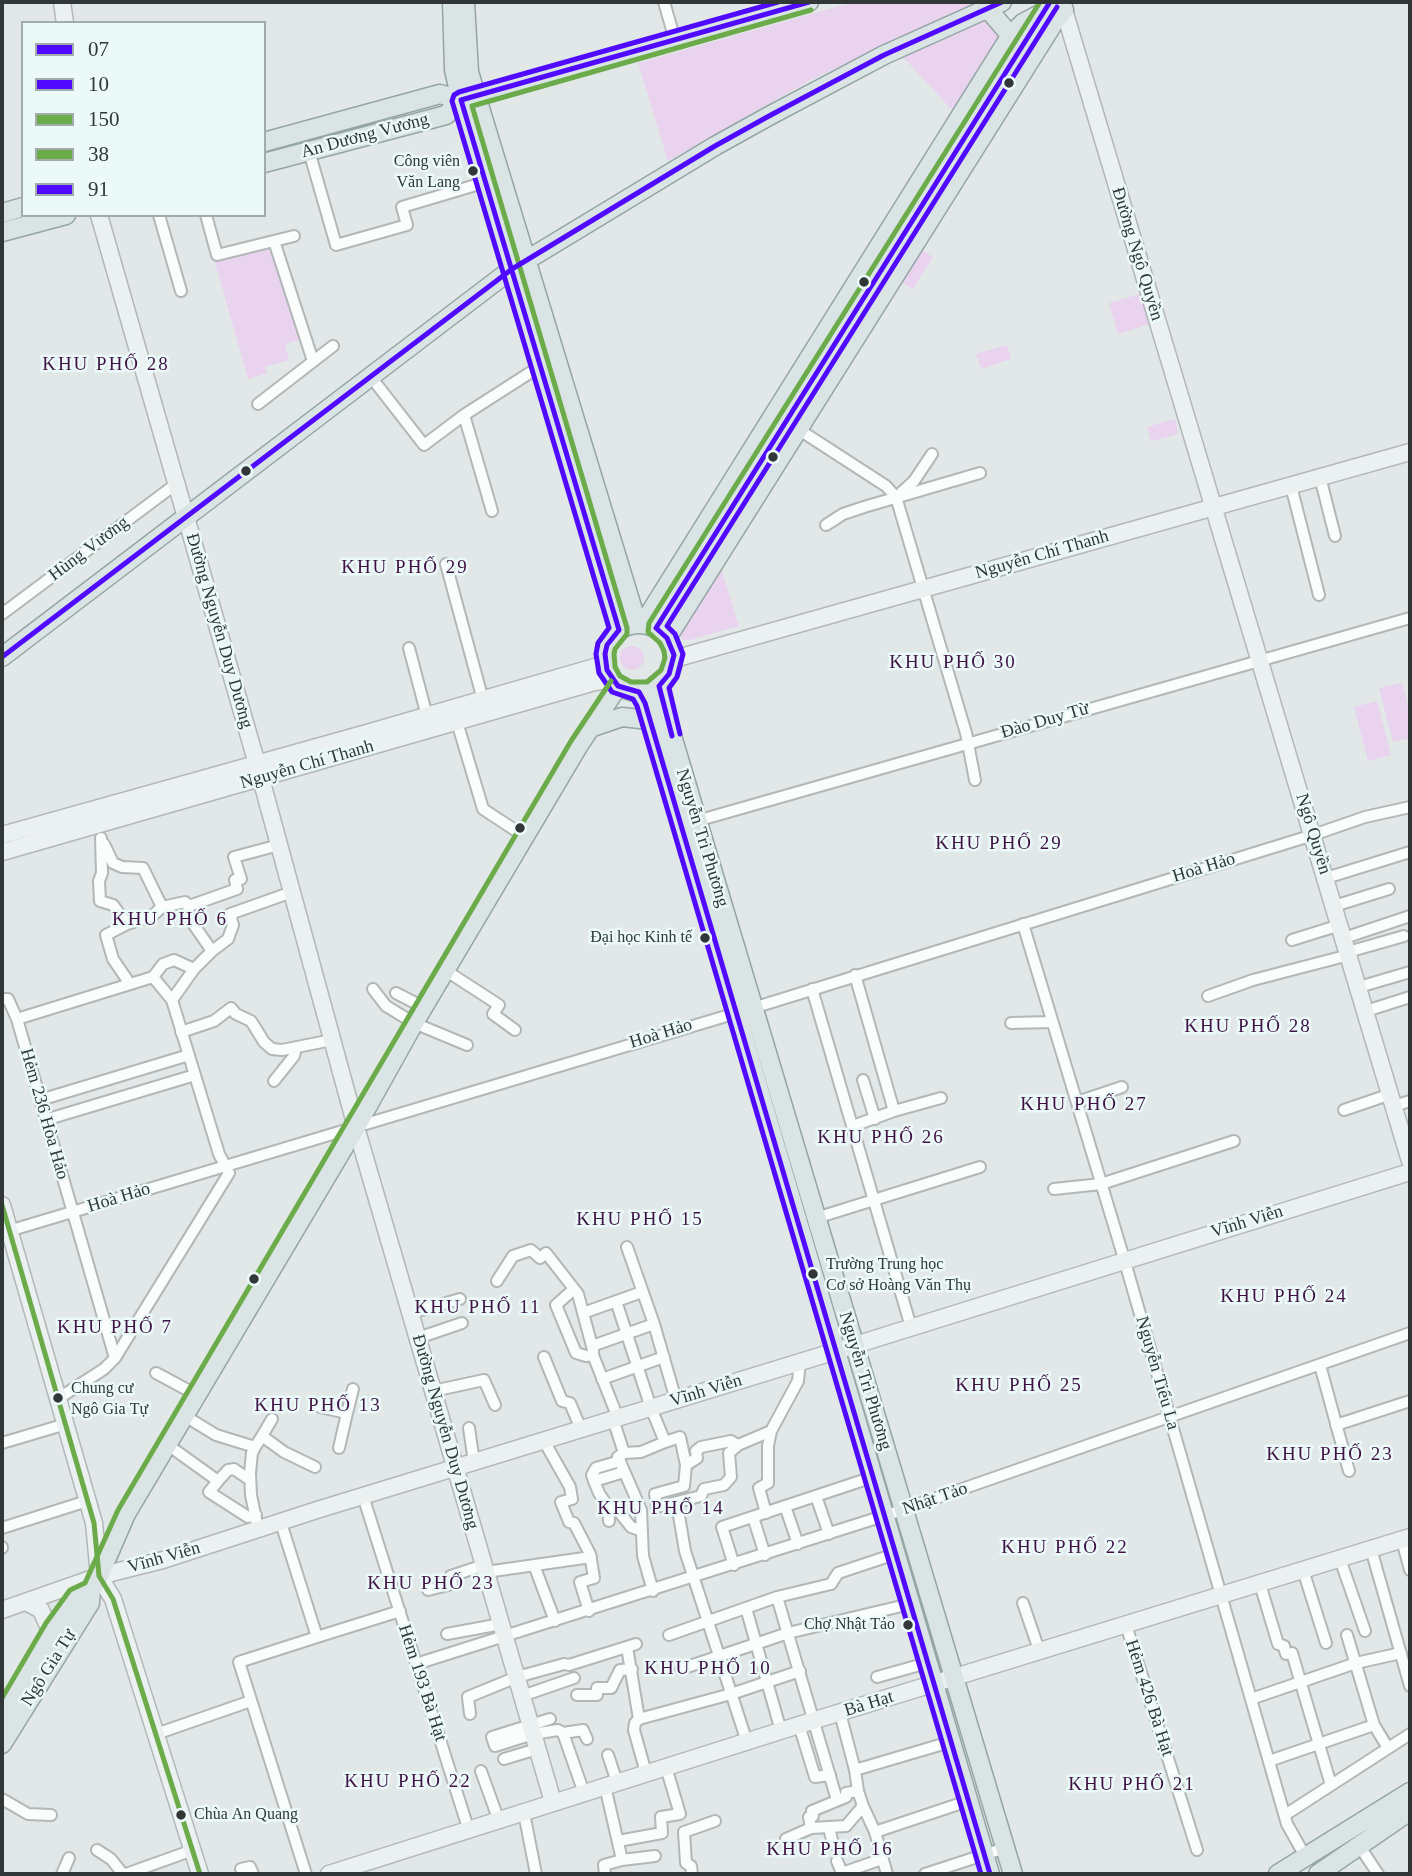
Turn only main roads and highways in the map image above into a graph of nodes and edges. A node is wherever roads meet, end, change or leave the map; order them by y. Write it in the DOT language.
graph roads {
  1 [pos="452,2"];
  2 [pos="466,2"];
  3 [pos="809,2"];
  4 [pos="995,5"];
  5 [pos="1054,7"];
  6 [pos="1016,41"];
  7 [pos="470,98"];
  8 [pos="266,141"];
  9 [pos="962,141"];
  10 [pos="266,162"];
  11 [pos="935,198"];
  12 [pos="21,208"];
  13 [pos="2,213"];
  14 [pos="58,217"];
  15 [pos="517,225"];
  16 [pos="2,232"];
  17 [pos="501,234"];
  18 [pos="887,246"];
  19 [pos="528,260"];
  20 [pos="512,269"];
  21 [pos="875,293"];
  22 [pos="550,362"];
  23 [pos="791,414"];
  24 [pos="651,628"];
  25 [pos="619,629"];
  26 [pos="3,653"];
  27 [pos="612,676"];
  28 [pos="659,686"];
  29 [pos="639,692"];
  30 [pos="649,720"];
  31 [pos="590,728"];
  32 [pos="689,823"];
  33 [pos="816,1218"];
  34 [pos="797,1224"];
  35 [pos="95,1583"];
  36 [pos="2,1715"];
  37 [pos="2,1744"];
  38 [pos="1410,1792"];
  39 [pos="1410,1811"];
  40 [pos="1380,1821"];
  41 [pos="1362,1850"];
  42 [pos="1305,1856"];
  43 [pos="990,1874"];
  44 [pos="1013,1874"];
  45 [pos="1268,1874"];
  46 [pos="1278,1874"];
  47 [pos="1298,1874"];
  48 [pos="1318,1874"];
  49 [pos="1334,1874"];
  1 -- 7 [label="main road"];
  2 -- 7 [label="main road"];
  3 -- 7 [label="main road, An Dương Vương"];
  4 -- 6 [label="main road"];
  4 -- 19 [label="main road, Hùng Vương"];
  5 -- 6 [label="main road"];
  5 -- 9 [label="main road"];
  6 -- 9 [label="main road"];
  7 -- 8 [label="main road, An Dương Vương"];
  7 -- 10 [label="main road, An Dương Vương"];
  7 -- 15 [label="main road"];
  7 -- 17 [label="main road"];
  9 -- 11 [label="main road"];
  9 -- 18 [label="main road"];
  11 -- 18 [label="main road"];
  11 -- 21 [label="main road"];
  12 -- 13 [label="main road"];
  14 -- 16 [label="main road"];
  15 -- 17 [label="main road"];
  15 -- 19 [label="main road"];
  17 -- 20 [label="main road"];
  18 -- 21 [label="main road"];
  18 -- 23 [label="main road"];
  19 -- 20 [label="main road, Hùng Vương"];
  19 -- 22 [label="main road"];
  20 -- 22 [label="main road"];
  20 -- 26 [label="main road, Hùng Vương"];
  21 -- 23 [label="main road"];
  22 -- 24 [label="main road"];
  22 -- 25 [label="main road"];
  23 -- 24 [label="main road"];
  23 -- 24 [label="main road"];
  24 -- 25 [label="main road"];
  24 -- 28 [label="main road"];
  25 -- 27 [label="main road"];
  27 -- 29 [label="main road"];
  27 -- 31 [label="main road, Ngô Gia Tự"];
  28 -- 29 [label="main road"];
  28 -- 32 [label="main road, Nguyễn Tri Phương"];
  29 -- 30 [label="main road, Nguyễn Tri Phương"];
  30 -- 31 [label="main road"];
  30 -- 32 [label="main road, Nguyễn Tri Phương"];
  31 -- 35 [label="main road, Ngô Gia Tự"];
  32 -- 33 [label="main road, Nguyễn Tri Phương"];
  32 -- 34 [label="main road, Nguyễn Tri Phương"];
  33 -- 34 [label="main road"];
  33 -- 44 [label="main road, Nguyễn Tri Phương"];
  34 -- 43 [label="main road, Nguyễn Tri Phương"];
  35 -- 36 [label="main road, Ngô Gia Tự"];
  35 -- 37 [label="main road, Ngô Gia Tự"];
  38 -- 40 [label="main road"];
  39 -- 40 [label="main road"];
  40 -- 41 [label="main road"];
  40 -- 42 [label="main road"];
  40 -- 47 [label="main road"];
  41 -- 48 [label="main road"];
  41 -- 49 [label="main road"];
  42 -- 45 [label="main road"];
  42 -- 46 [label="main road"];
}
